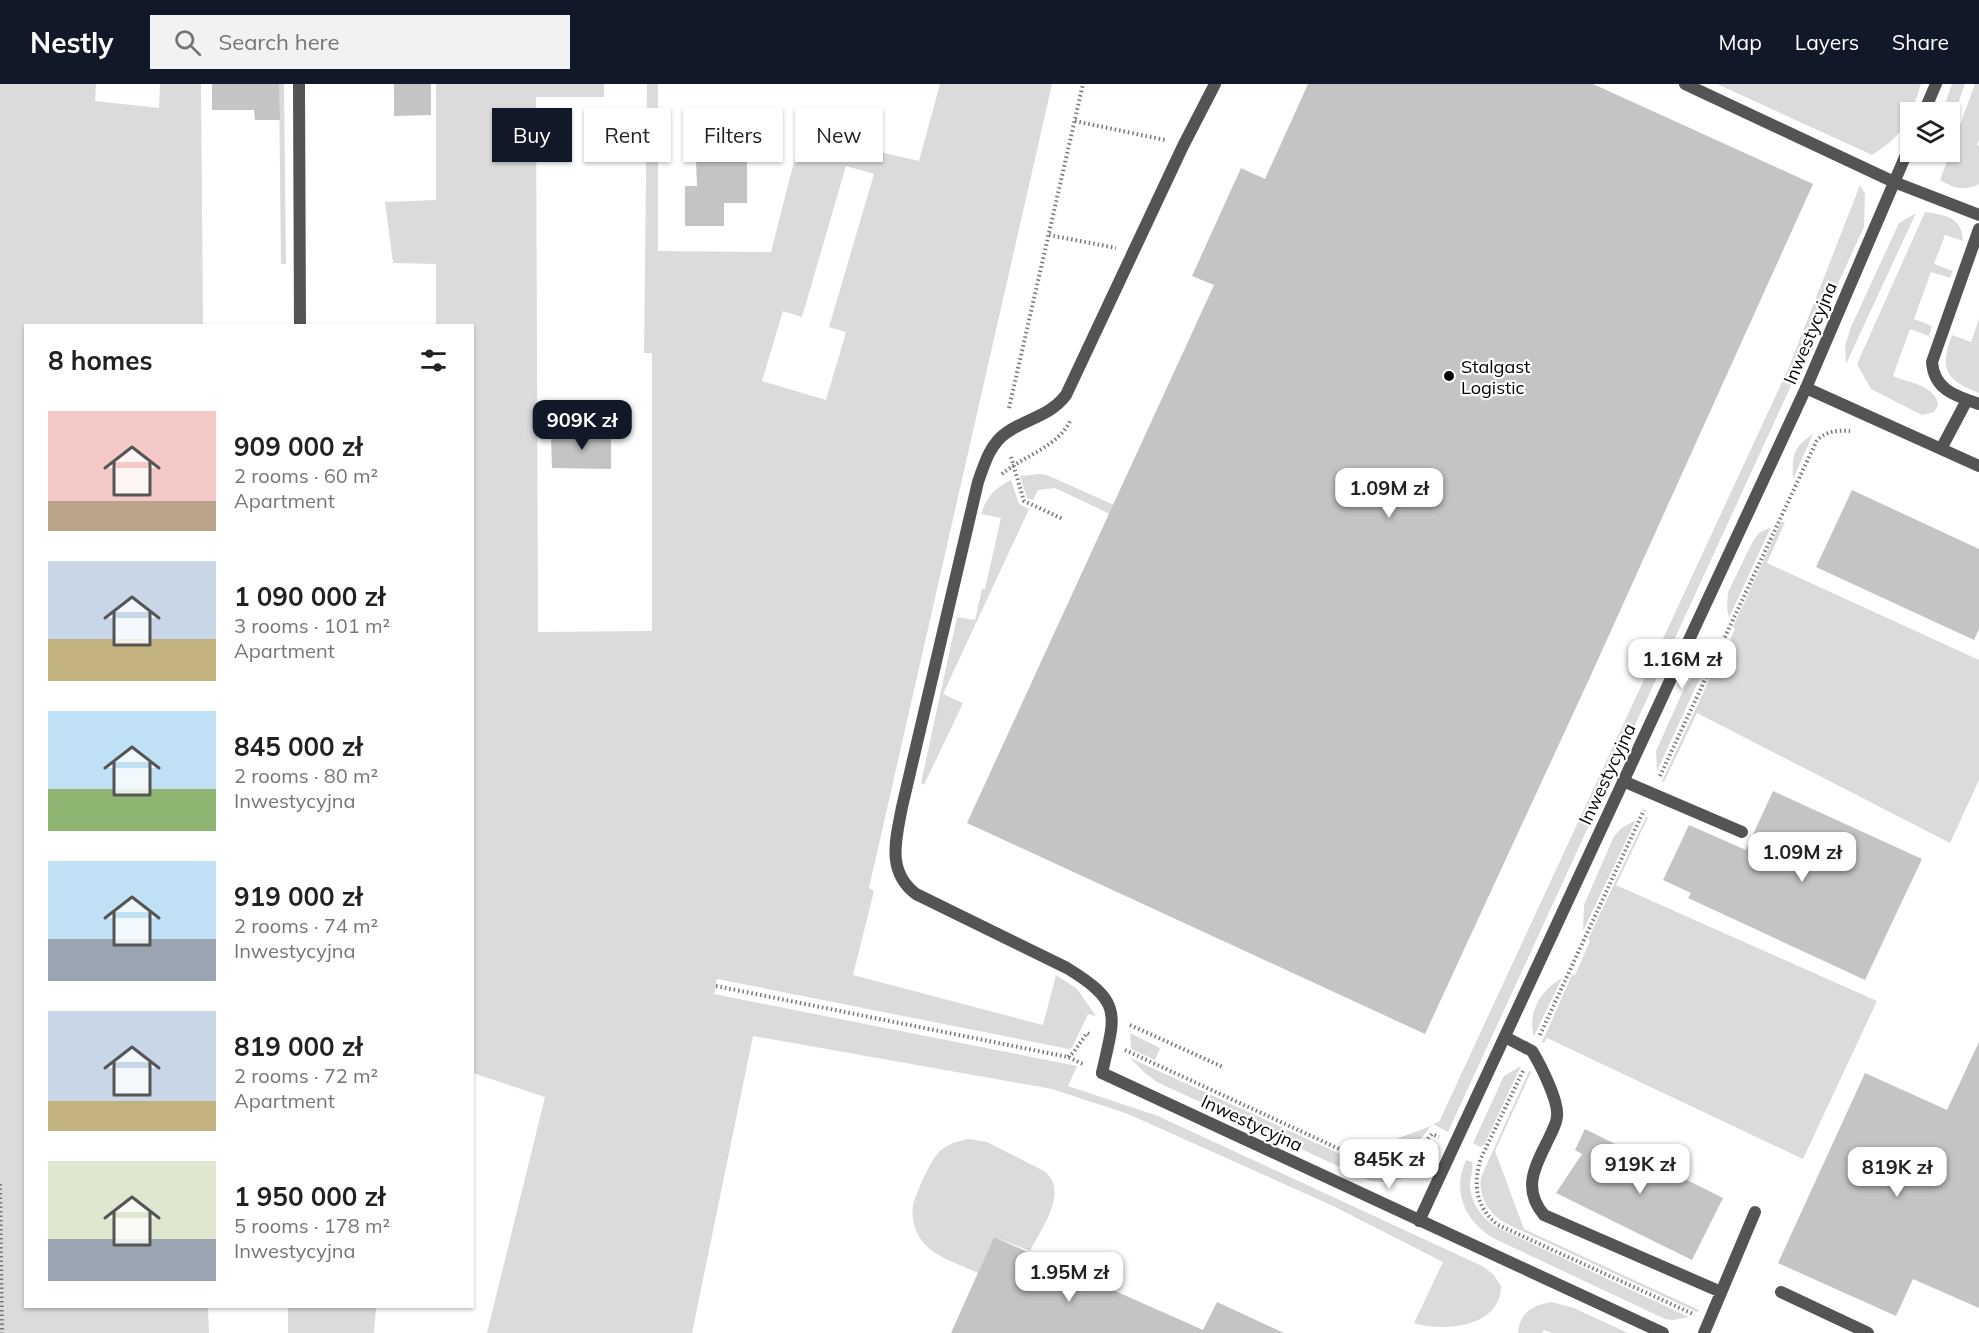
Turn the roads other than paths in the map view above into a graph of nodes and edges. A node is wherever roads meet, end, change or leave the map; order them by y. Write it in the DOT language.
graph roads {
  1 [pos="299,84"];
  2 [pos="1215,84"];
  3 [pos="1685,84"];
  4 [pos="1936,84"];
  5 [pos="1928,102"];
  6 [pos="1903,162"];
  7 [pos="1894,182"];
  8 [pos="1979,215"];
  9 [pos="1979,229"];
  10 [pos="300,324"];
  11 [pos="1806,388"];
  12 [pos="1973,402"];
  13 [pos="1941,449"];
  14 [pos="1979,466"];
  15 [pos="1623,781"];
  16 [pos="1742,832"];
  17 [pos="1504,1037"];
  18 [pos="1755,1212"];
  19 [pos="1419,1221"];
  20 [pos="1721,1292"];
  21 [pos="1781,1292"];
  22 [pos="1706,1327"];
  23 [pos="1663,1333"];
  24 [pos="1868,1333"];
  1 -- 10 [label="street"];
  2 -- 19 [label="street, Inwestycyjna"];
  3 -- 7 [label="street"];
  4 -- 5 [label="street"];
  6 -- 7 [label="street, Inwestycyjna"];
  7 -- 8 [label="street"];
  7 -- 11 [label="street, Inwestycyjna"];
  9 -- 12 [label="street"];
  11 -- 13 [label="street"];
  11 -- 15 [label="street, Inwestycyjna"];
  12 -- 13 [label="street"];
  13 -- 14 [label="street"];
  15 -- 16 [label="street"];
  15 -- 17 [label="street, Inwestycyjna"];
  17 -- 19 [label="street, Inwestycyjna"];
  17 -- 20 [label="street"];
  18 -- 20 [label="street"];
  19 -- 23 [label="street, Inwestycyjna"];
  20 -- 22 [label="street"];
  21 -- 24 [label="street"];
}
